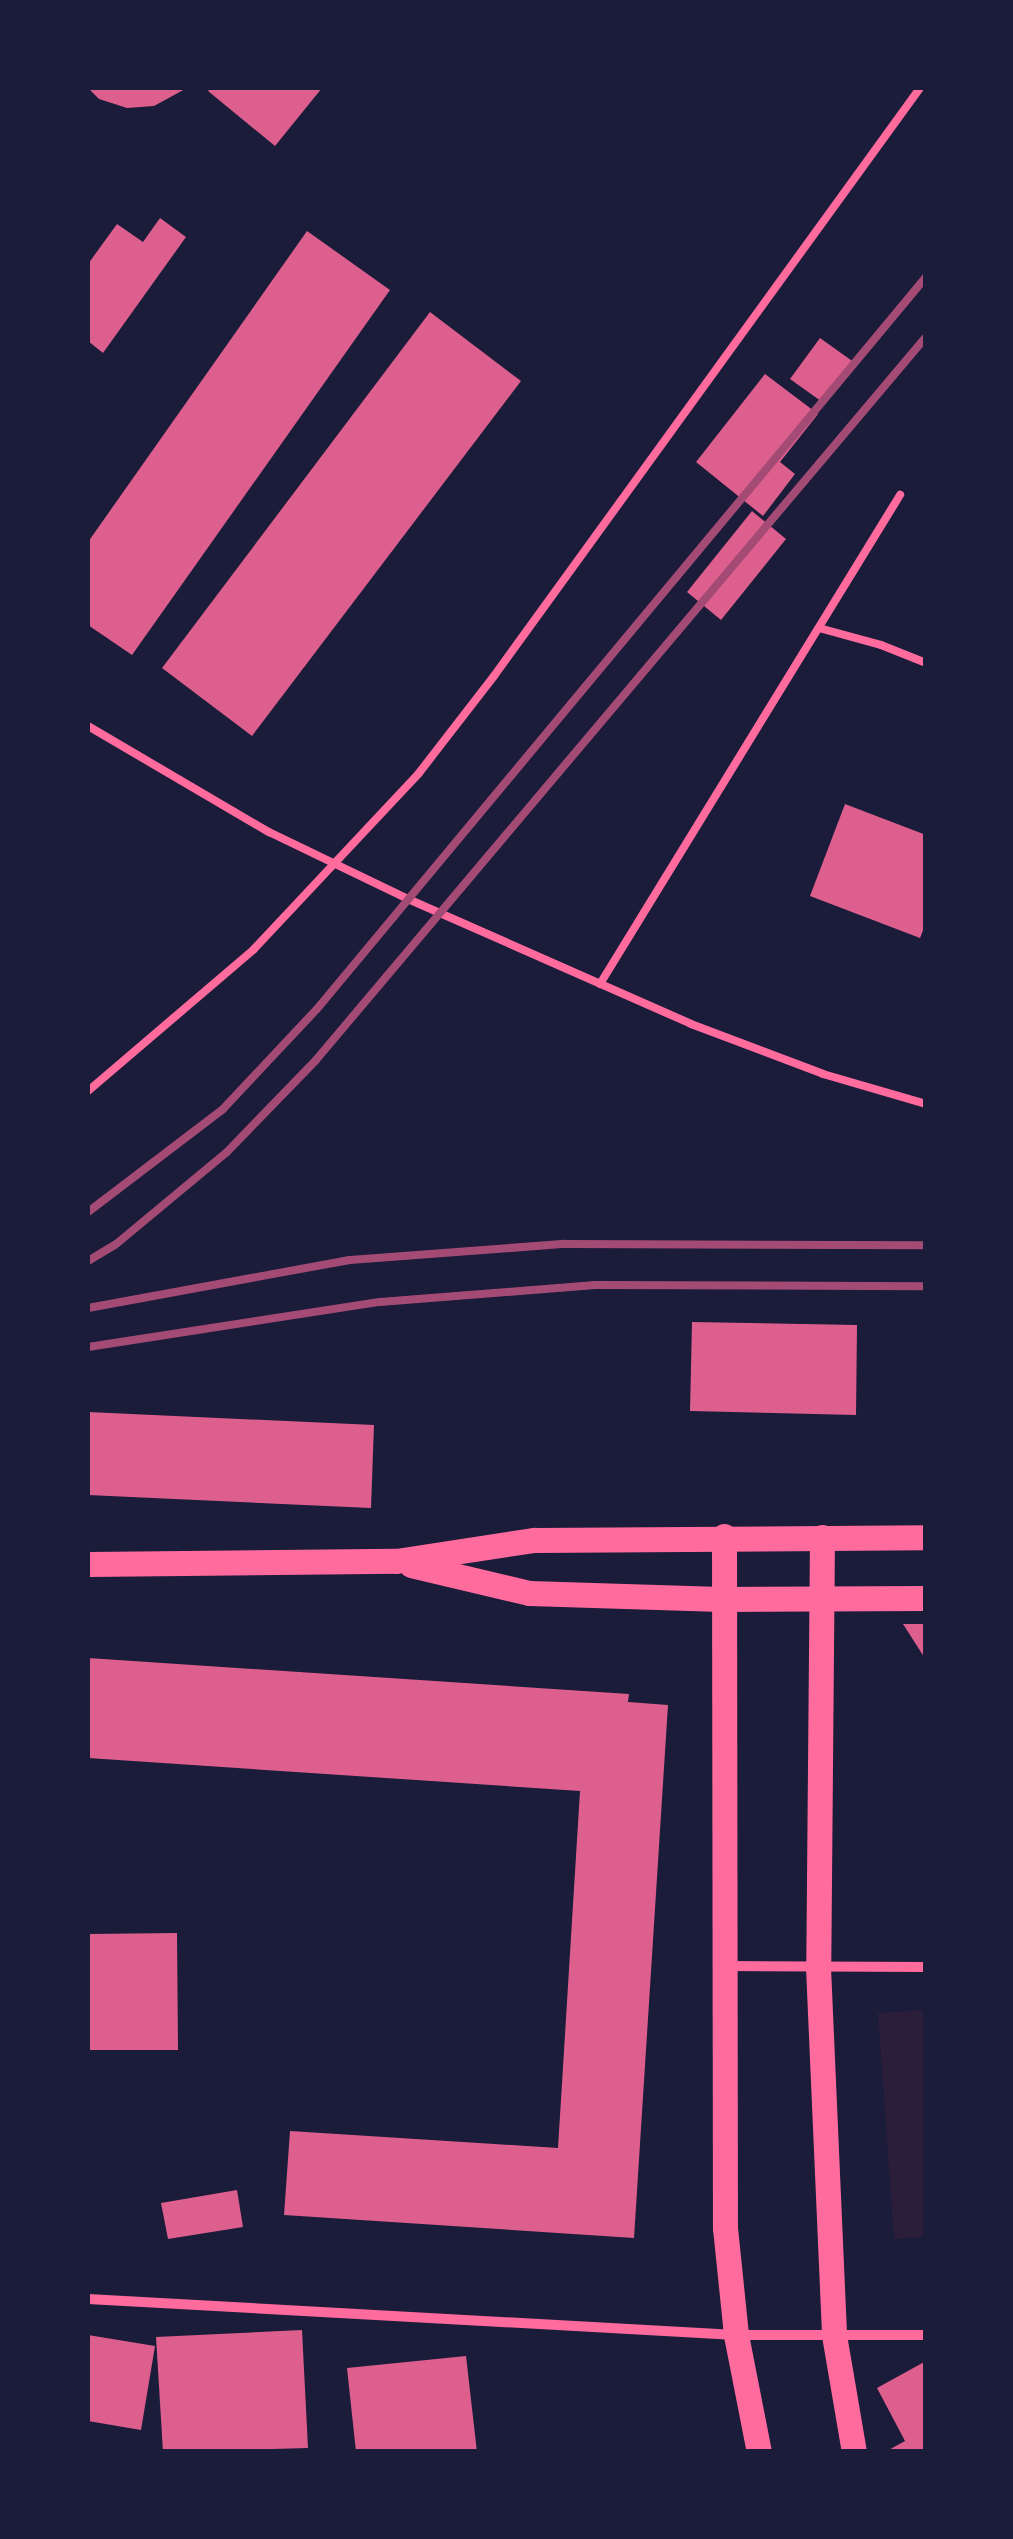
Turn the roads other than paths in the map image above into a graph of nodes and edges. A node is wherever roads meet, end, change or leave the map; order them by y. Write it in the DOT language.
graph roads {
  1 [pos="920,88"];
  2 [pos="900,495"];
  3 [pos="819,628"];
  4 [pos="926,663"];
  5 [pos="88,726"];
  6 [pos="337,865"];
  7 [pos="600,984"];
  8 [pos="88,1091"];
  9 [pos="926,1104"];
  10 [pos="724,1536"];
  11 [pos="822,1537"];
  12 [pos="926,1537"];
  13 [pos="396,1561"];
  14 [pos="88,1564"];
  15 [pos="926,1598"];
  16 [pos="721,1599"];
  17 [pos="822,1599"];
  18 [pos="727,1966"];
  19 [pos="818,1967"];
  20 [pos="926,1967"];
  21 [pos="88,2299"];
  22 [pos="736,2335"];
  23 [pos="834,2335"];
  24 [pos="926,2335"];
  25 [pos="758,2452"];
  26 [pos="854,2452"];
  1 -- 6 [label="lane"];
  2 -- 3 [label="lane"];
  3 -- 4 [label="lane"];
  3 -- 7 [label="lane"];
  5 -- 6 [label="lane"];
  6 -- 7 [label="lane"];
  6 -- 8 [label="lane"];
  7 -- 9 [label="lane"];
  10 -- 11 [label="main road"];
  10 -- 13 [label="main road"];
  10 -- 16 [label="main road"];
  11 -- 12 [label="main road"];
  11 -- 17 [label="main road"];
  13 -- 14 [label="main road"];
  13 -- 16 [label="main road"];
  15 -- 17 [label="main road"];
  16 -- 17 [label="main road"];
  16 -- 18 [label="main road"];
  17 -- 19 [label="main road"];
  18 -- 19 [label="street"];
  18 -- 22 [label="main road"];
  19 -- 20 [label="street"];
  19 -- 23 [label="main road"];
  21 -- 22 [label="street"];
  22 -- 23 [label="street"];
  22 -- 25 [label="main road"];
  23 -- 24 [label="street"];
  23 -- 26 [label="main road"];
}
